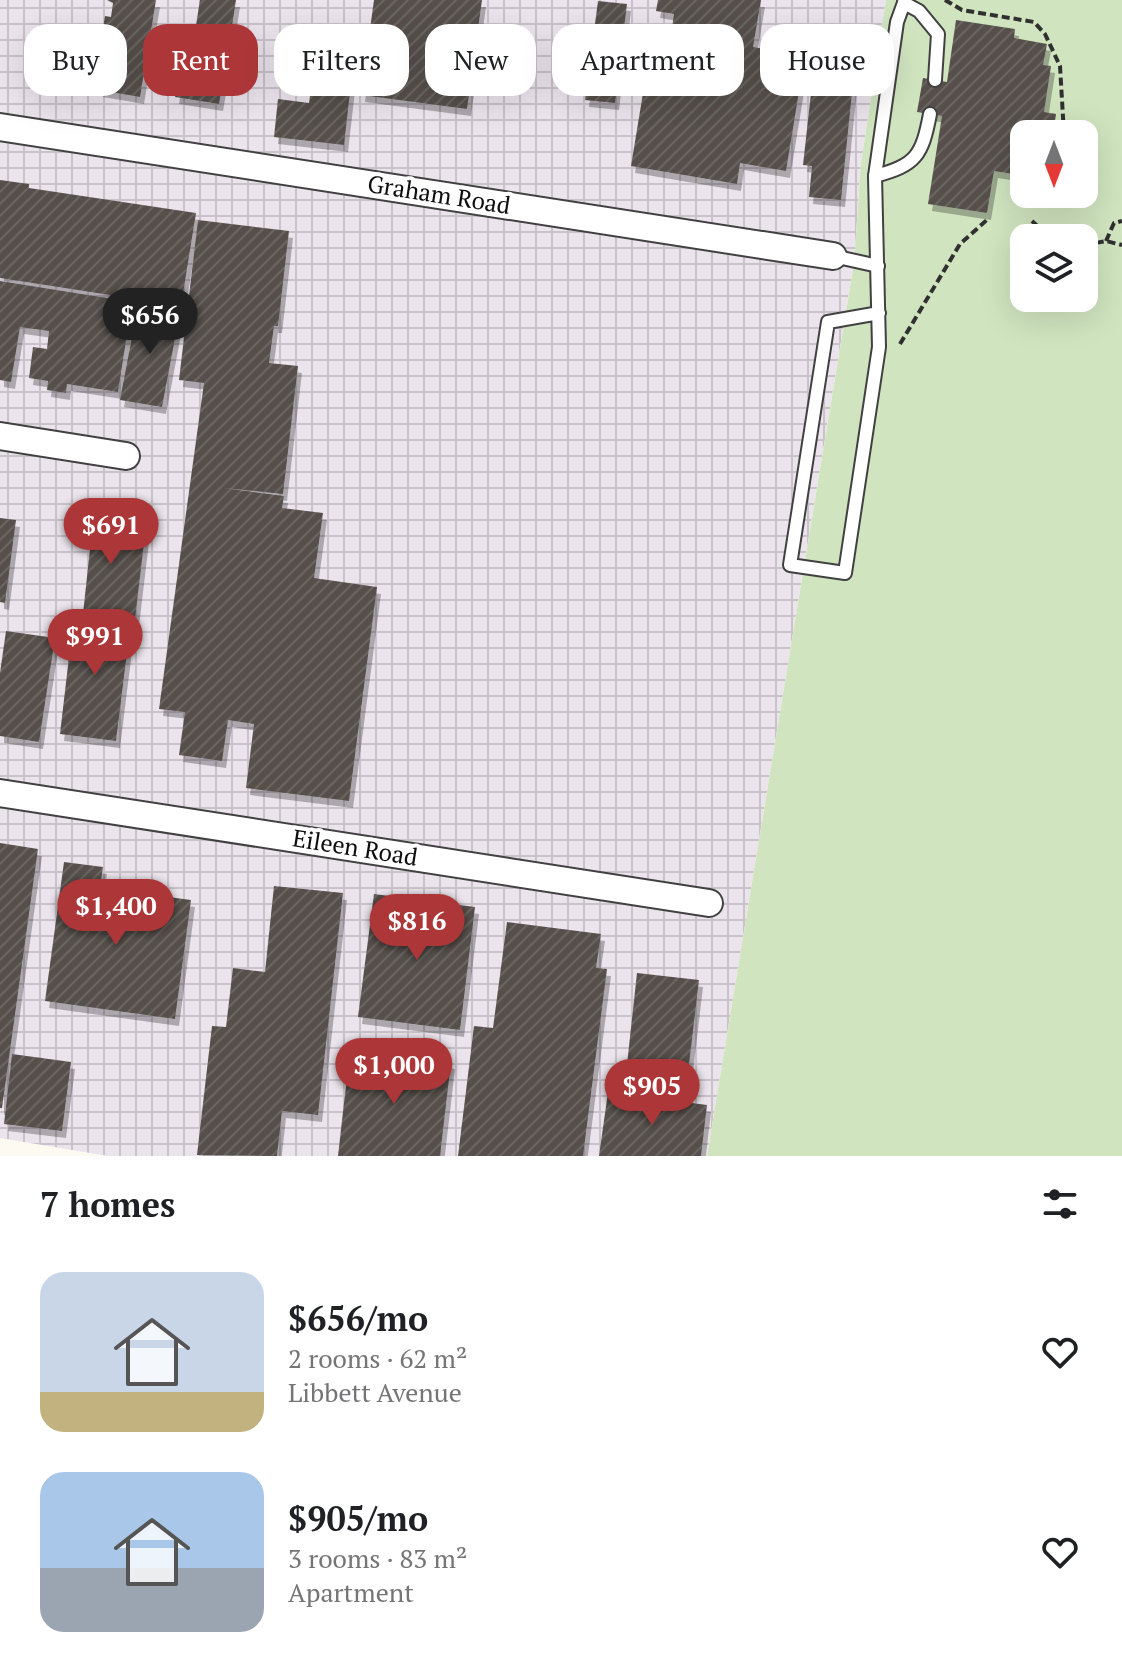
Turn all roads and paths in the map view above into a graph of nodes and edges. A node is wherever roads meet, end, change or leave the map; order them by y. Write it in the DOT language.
graph roads {
  1 [pos="945,0"];
  2 [pos="904,2"];
  3 [pos="935,80"];
  4 [pos="930,114"];
  5 [pos="1063,120"];
  6 [pos="0,127"];
  7 [pos="875,176"];
  8 [pos="989,218"];
  9 [pos="1032,221"];
  10 [pos="1122,221"];
  11 [pos="1035,224"];
  12 [pos="1106,241"];
  13 [pos="1098,242"];
  14 [pos="1122,245"];
  15 [pos="833,256"];
  16 [pos="878,266"];
  17 [pos="879,313"];
  18 [pos="900,344"];
  19 [pos="0,436"];
  20 [pos="126,456"];
  21 [pos="0,793"];
  22 [pos="709,903"];
  1 -- 5 [label="path"];
  2 -- 3 [label="lane"];
  2 -- 7 [label="lane"];
  4 -- 7 [label="lane"];
  6 -- 15 [label="street, Graham Road"];
  7 -- 16 [label="lane"];
  8 -- 18 [label="path"];
  9 -- 11 [label="path"];
  10 -- 12 [label="path"];
  12 -- 13 [label="path"];
  12 -- 14 [label="path"];
  15 -- 16 [label="lane, Graham Road"];
  16 -- 17 [label="lane"];
  17 -- 17 [label="lane"];
  19 -- 20 [label="street"];
  21 -- 22 [label="street, Eileen Road"];
}
